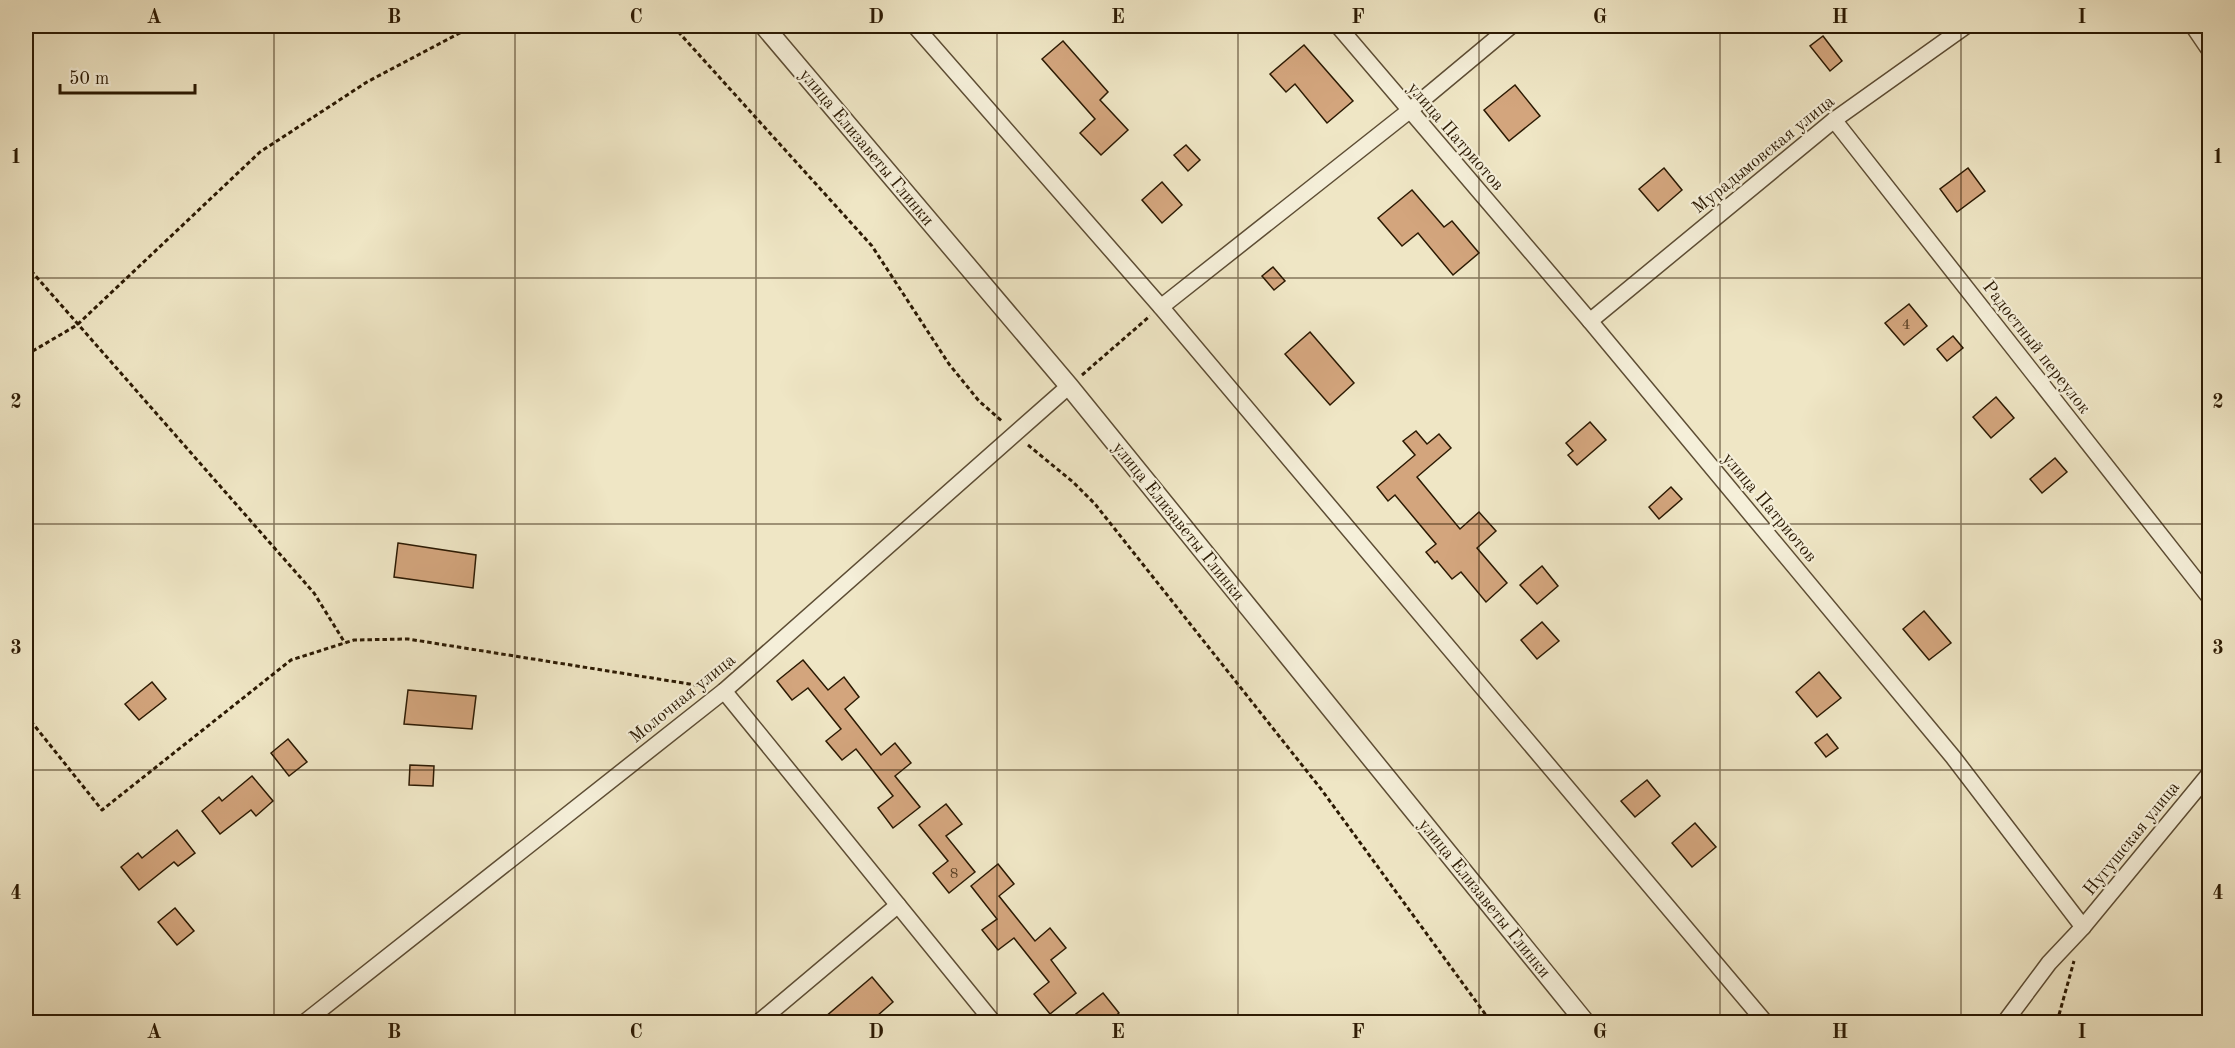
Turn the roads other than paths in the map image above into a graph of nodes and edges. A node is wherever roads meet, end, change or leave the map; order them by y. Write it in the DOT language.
graph roads {
  1 [pos="764,26"];
  2 [pos="915,26"];
  3 [pos="1338,26"];
  4 [pos="1511,26"];
  5 [pos="1966,26"];
  6 [pos="2193,26"];
  7 [pos="2210,51"];
  8 [pos="1408,111"];
  9 [pos="1834,120"];
  10 [pos="1161,307"];
  11 [pos="1590,321"];
  12 [pos="1069,386"];
  13 [pos="2210,598"];
  14 [pos="724,691"];
  15 [pos="2210,773"];
  16 [pos="898,905"];
  17 [pos="2083,927"];
  18 [pos="305,1023"];
  19 [pos="759,1023"];
  20 [pos="993,1023"];
  21 [pos="1585,1023"];
  22 [pos="1765,1023"];
  23 [pos="2005,1023"];
  1 -- 12 [label="street, улица Елизаветы Глинки"];
  2 -- 10 [label="street"];
  3 -- 8 [label="street, улица Патриотов"];
  4 -- 8 [label="street"];
  5 -- 9 [label="street, Мурадымовская улица"];
  6 -- 7 [label="street"];
  8 -- 10 [label="street"];
  8 -- 11 [label="street, улица Патриотов"];
  9 -- 11 [label="street, Мурадымовская улица"];
  9 -- 13 [label="street, Радостный переулок"];
  10 -- 22 [label="street"];
  11 -- 17 [label="street, улица Патриотов"];
  12 -- 14 [label="street, Молочная улица"];
  12 -- 21 [label="street, улица Елизаветы Глинки"];
  14 -- 16 [label="street"];
  14 -- 18 [label="street, Молочная улица"];
  15 -- 17 [label="street, Нугушская улица"];
  16 -- 19 [label="street"];
  16 -- 20 [label="street"];
  17 -- 23 [label="street"];
}
